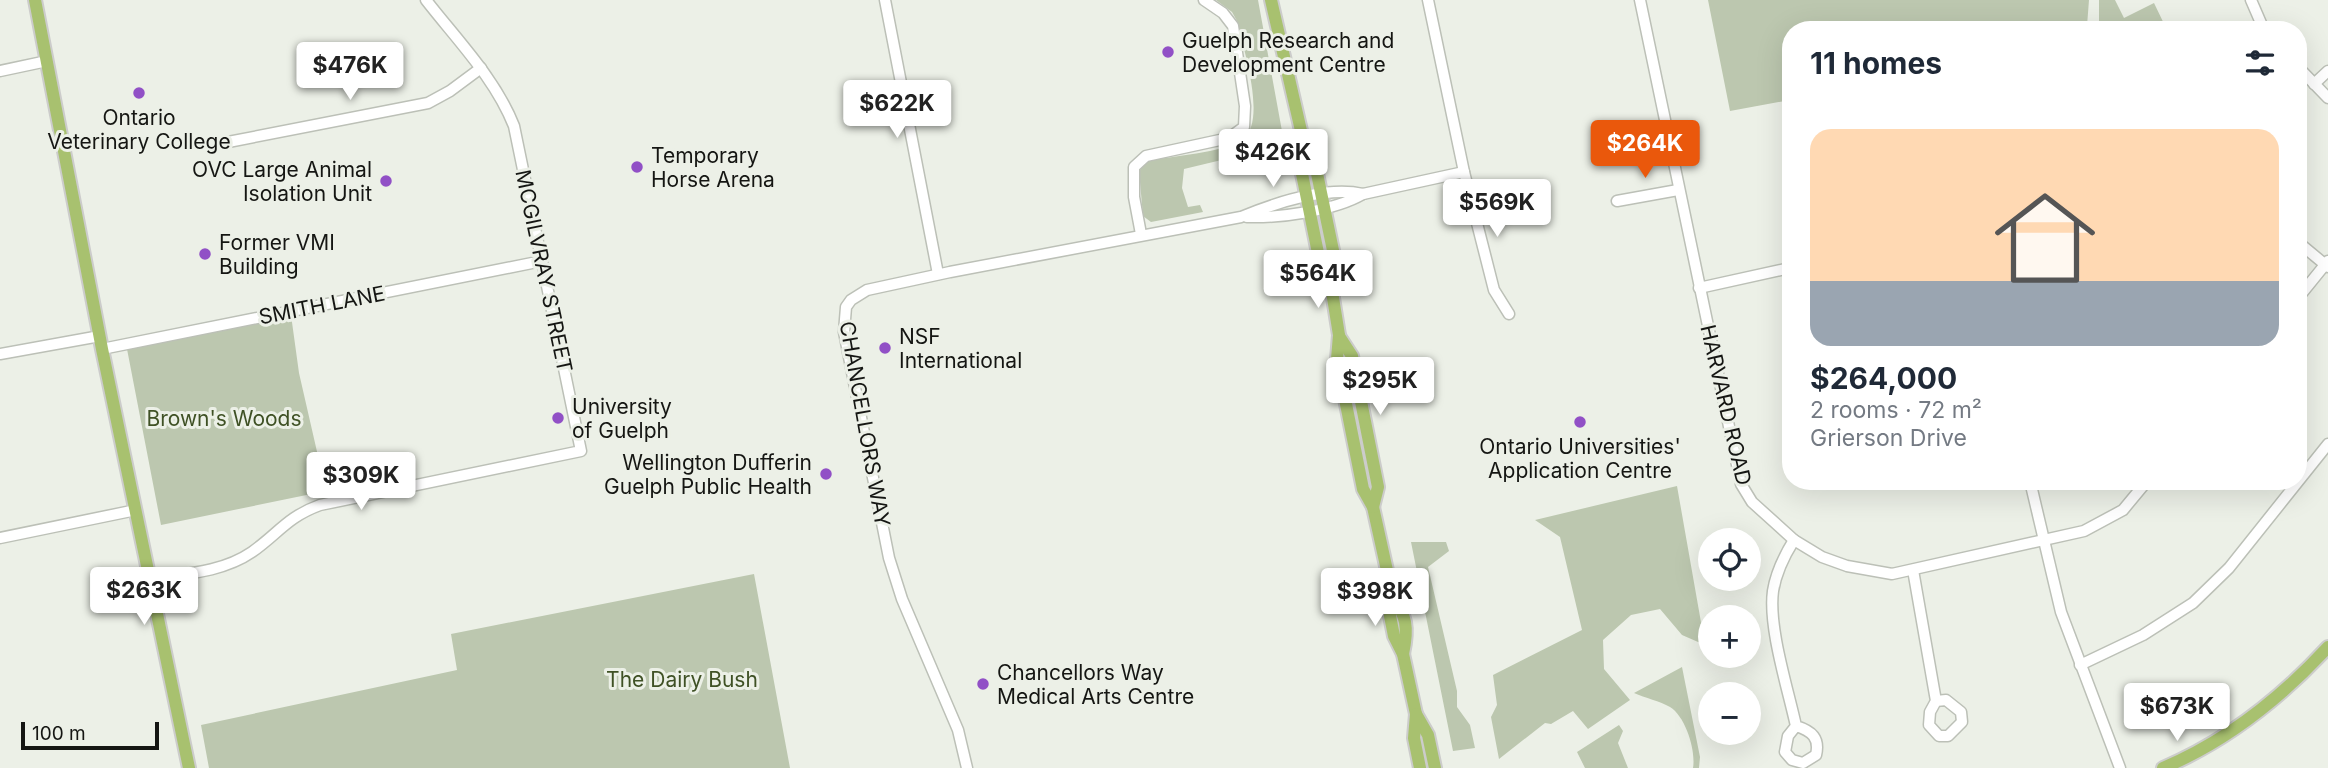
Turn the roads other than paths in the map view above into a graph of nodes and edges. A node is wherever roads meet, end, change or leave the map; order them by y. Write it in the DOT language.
graph roads {
  1 [pos="35,0"];
  2 [pos="426,0"];
  3 [pos="885,0"];
  4 [pos="1204,0"];
  5 [pos="1271,0"];
  6 [pos="1428,0"];
  7 [pos="1640,0"];
  8 [pos="2251,0"];
  9 [pos="2260,21"];
  10 [pos="47,61"];
  11 [pos="481,68"];
  12 [pos="0,71"];
  13 [pos="2328,71"];
  14 [pos="2307,77"];
  15 [pos="2314,84"];
  16 [pos="2328,98"];
  17 [pos="223,143"];
  18 [pos="1464,172"];
  19 [pos="1678,190"];
  20 [pos="1617,201"];
  21 [pos="1316,202"];
  22 [pos="1141,234"];
  23 [pos="2307,249"];
  24 [pos="542,261"];
  25 [pos="2327,264"];
  26 [pos="1782,270"];
  27 [pos="938,274"];
  28 [pos="2307,287"];
  29 [pos="1699,288"];
  30 [pos="1509,314"];
  31 [pos="101,342"];
  32 [pos="0,354"];
  33 [pos="2328,444"];
  34 [pos="2307,470"];
  35 [pos="2032,490"];
  36 [pos="2140,490"];
  37 [pos="2291,490"];
  38 [pos="136,510"];
  39 [pos="0,538"];
  40 [pos="1794,540"];
  41 [pos="2043,541"];
  42 [pos="1913,570"];
  43 [pos="151,579"];
  44 [pos="2328,647"];
  45 [pos="2080,666"];
  46 [pos="1936,701"];
  47 [pos="1416,714"];
  48 [pos="1796,726"];
  49 [pos="189,768"];
  50 [pos="967,768"];
  51 [pos="1420,768"];
  52 [pos="1435,768"];
  53 [pos="2120,768"];
  54 [pos="2163,768"];
  1 -- 10 [label="main road"];
  2 -- 11 [label="street, MCGILVRAY STREET"];
  3 -- 27 [label="street"];
  4 -- 22 [label="street"];
  5 -- 21 [label="main road"];
  6 -- 18 [label="street"];
  7 -- 19 [label="street, HARVARD ROAD"];
  8 -- 9 [label="street"];
  10 -- 12 [label="street"];
  10 -- 31 [label="main road"];
  11 -- 17 [label="street"];
  11 -- 24 [label="street, MCGILVRAY STREET"];
  13 -- 15 [label="street"];
  14 -- 15 [label="street"];
  15 -- 16 [label="street"];
  18 -- 21 [label="street, CHANCELLORS WAY"];
  18 -- 30 [label="street"];
  19 -- 20 [label="street"];
  19 -- 29 [label="street, HARVARD ROAD"];
  21 -- 22 [label="street, CHANCELLORS WAY"];
  21 -- 47 [label="main road"];
  22 -- 27 [label="street, CHANCELLORS WAY"];
  23 -- 25 [label="street"];
  24 -- 31 [label="street, SMITH LANE"];
  24 -- 43 [label="street, MCGILVRAY STREET"];
  25 -- 28 [label="street"];
  26 -- 29 [label="street"];
  27 -- 50 [label="street, CHANCELLORS WAY"];
  29 -- 40 [label="street, HARVARD ROAD"];
  31 -- 32 [label="street, SMITH LANE"];
  31 -- 38 [label="main road"];
  33 -- 34 [label="street"];
  35 -- 41 [label="street"];
  36 -- 41 [label="street, HARVARD ROAD"];
  37 -- 45 [label="street"];
  38 -- 39 [label="street"];
  38 -- 43 [label="main road"];
  40 -- 42 [label="street, HARVARD ROAD"];
  40 -- 48 [label="street"];
  41 -- 42 [label="street, HARVARD ROAD"];
  41 -- 45 [label="street"];
  42 -- 46 [label="street"];
  43 -- 49 [label="main road"];
  44 -- 54 [label="main road"];
  45 -- 53 [label="street"];
  47 -- 51 [label="main road"];
  47 -- 52 [label="main road"];
}
